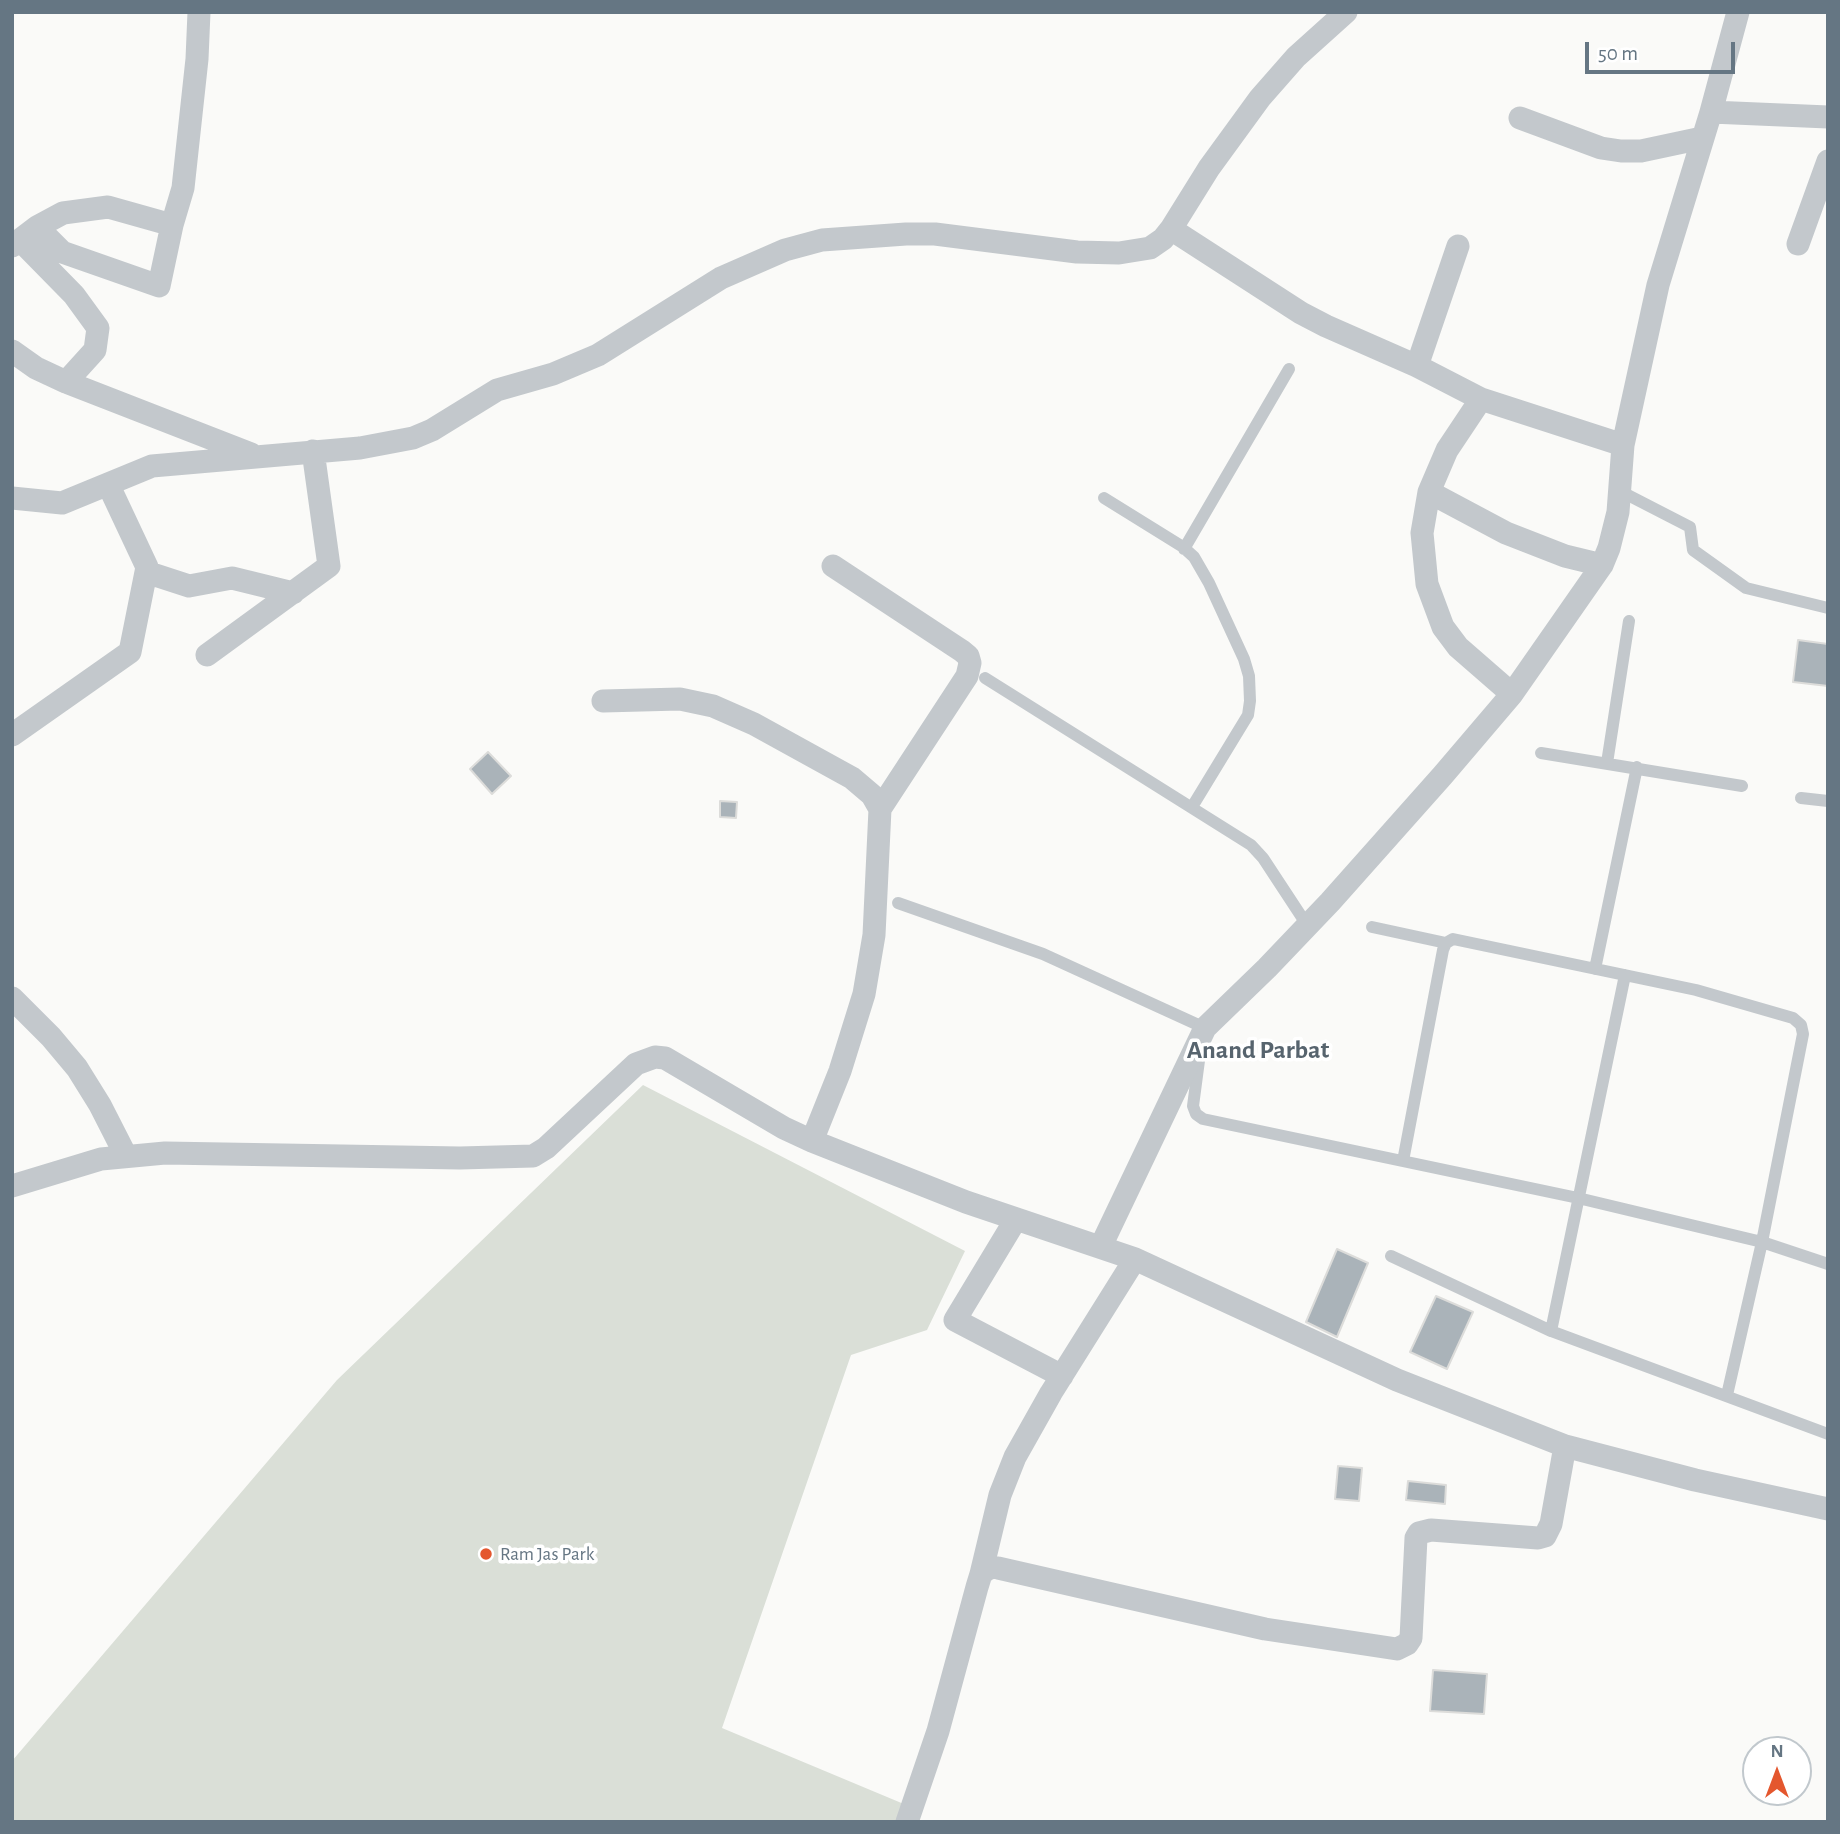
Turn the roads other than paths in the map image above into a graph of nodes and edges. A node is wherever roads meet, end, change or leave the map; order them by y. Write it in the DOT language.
graph roads {
  1 [pos="199,12"];
  2 [pos="1346,12"];
  3 [pos="1738,12"];
  4 [pos="1711,112"];
  5 [pos="1828,117"];
  6 [pos="1520,118"];
  7 [pos="1702,138"];
  8 [pos="1828,162"];
  9 [pos="173,225"];
  10 [pos="1171,229"];
  11 [pos="24,238"];
  12 [pos="1798,244"];
  13 [pos="1458,246"];
  14 [pos="12,351"];
  15 [pos="1417,366"];
  16 [pos="1289,369"];
  17 [pos="66,382"];
  18 [pos="1481,399"];
  19 [pos="1623,445"];
  20 [pos="313,451"];
  21 [pos="257,456"];
  22 [pos="108,484"];
  23 [pos="1620,491"];
  24 [pos="1429,492"];
  25 [pos="12,498"];
  26 [pos="1104,498"];
  27 [pos="1184,548"];
  28 [pos="1602,565"];
  29 [pos="833,566"];
  30 [pos="146,572"];
  31 [pos="293,593"];
  32 [pos="1828,608"];
  33 [pos="1629,621"];
  34 [pos="207,655"];
  35 [pos="985,678"];
  36 [pos="1512,694"];
  37 [pos="603,701"];
  38 [pos="12,735"];
  39 [pos="1541,753"];
  40 [pos="1607,763"];
  41 [pos="1637,768"];
  42 [pos="1742,786"];
  43 [pos="1801,799"];
  44 [pos="1828,801"];
  45 [pos="1192,807"];
  46 [pos="880,810"];
  47 [pos="898,903"];
  48 [pos="1307,925"];
  49 [pos="1371,927"];
  50 [pos="1446,943"];
  51 [pos="1595,969"];
  52 [pos="1625,975"];
  53 [pos="12,998"];
  54 [pos="1203,1032"];
  55 [pos="812,1141"];
  56 [pos="126,1156"];
  57 [pos="1403,1161"];
  58 [pos="12,1186"];
  59 [pos="1578,1198"];
  60 [pos="1016,1219"];
  61 [pos="1762,1242"];
  62 [pos="1101,1246"];
  63 [pos="1391,1256"];
  64 [pos="1135,1259"];
  65 [pos="1828,1264"];
  66 [pos="1550,1331"];
  67 [pos="1062,1376"];
  68 [pos="1727,1395"];
  69 [pos="1828,1434"];
  70 [pos="1565,1446"];
  71 [pos="1828,1509"];
  72 [pos="981,1574"];
  73 [pos="907,1822"];
  1 -- 9 [label="street"];
  2 -- 10 [label="street"];
  3 -- 4 [label="street"];
  4 -- 5 [label="street"];
  4 -- 7 [label="street"];
  6 -- 7 [label="street"];
  7 -- 19 [label="street"];
  8 -- 12 [label="street"];
  9 -- 11 [label="street"];
  9 -- 11 [label="street"];
  10 -- 15 [label="street"];
  10 -- 20 [label="street"];
  11 -- 17 [label="street"];
  13 -- 15 [label="street"];
  14 -- 17 [label="street"];
  15 -- 18 [label="street"];
  16 -- 27 [label="lane"];
  17 -- 21 [label="street"];
  18 -- 19 [label="street"];
  18 -- 24 [label="street"];
  19 -- 23 [label="street"];
  20 -- 21 [label="street"];
  20 -- 31 [label="street"];
  21 -- 22 [label="street"];
  22 -- 25 [label="street"];
  22 -- 30 [label="street"];
  23 -- 28 [label="street"];
  23 -- 32 [label="lane"];
  24 -- 28 [label="street"];
  24 -- 36 [label="street"];
  26 -- 27 [label="lane"];
  27 -- 45 [label="lane"];
  28 -- 36 [label="street"];
  29 -- 46 [label="street"];
  30 -- 31 [label="street"];
  30 -- 38 [label="street"];
  31 -- 34 [label="street"];
  33 -- 40 [label="lane"];
  35 -- 45 [label="lane"];
  36 -- 48 [label="street"];
  37 -- 46 [label="street"];
  39 -- 40 [label="lane"];
  40 -- 41 [label="lane"];
  41 -- 42 [label="lane"];
  41 -- 51 [label="lane"];
  43 -- 44 [label="lane"];
  45 -- 48 [label="lane"];
  46 -- 55 [label="street"];
  47 -- 54 [label="lane"];
  48 -- 54 [label="street"];
  49 -- 50 [label="lane"];
  50 -- 51 [label="lane"];
  50 -- 57 [label="lane"];
  51 -- 52 [label="lane"];
  52 -- 59 [label="lane"];
  52 -- 61 [label="lane"];
  53 -- 56 [label="street"];
  54 -- 57 [label="lane"];
  54 -- 62 [label="street"];
  55 -- 56 [label="street"];
  55 -- 60 [label="street"];
  56 -- 58 [label="street"];
  57 -- 59 [label="lane"];
  59 -- 61 [label="lane"];
  59 -- 66 [label="lane"];
  60 -- 62 [label="street"];
  60 -- 67 [label="street"];
  61 -- 65 [label="lane"];
  61 -- 68 [label="lane"];
  62 -- 64 [label="street"];
  63 -- 66 [label="lane"];
  64 -- 67 [label="street"];
  64 -- 70 [label="street"];
  66 -- 68 [label="lane"];
  67 -- 72 [label="street"];
  68 -- 69 [label="lane"];
  70 -- 71 [label="street"];
  70 -- 72 [label="street"];
  72 -- 73 [label="street"];
}
